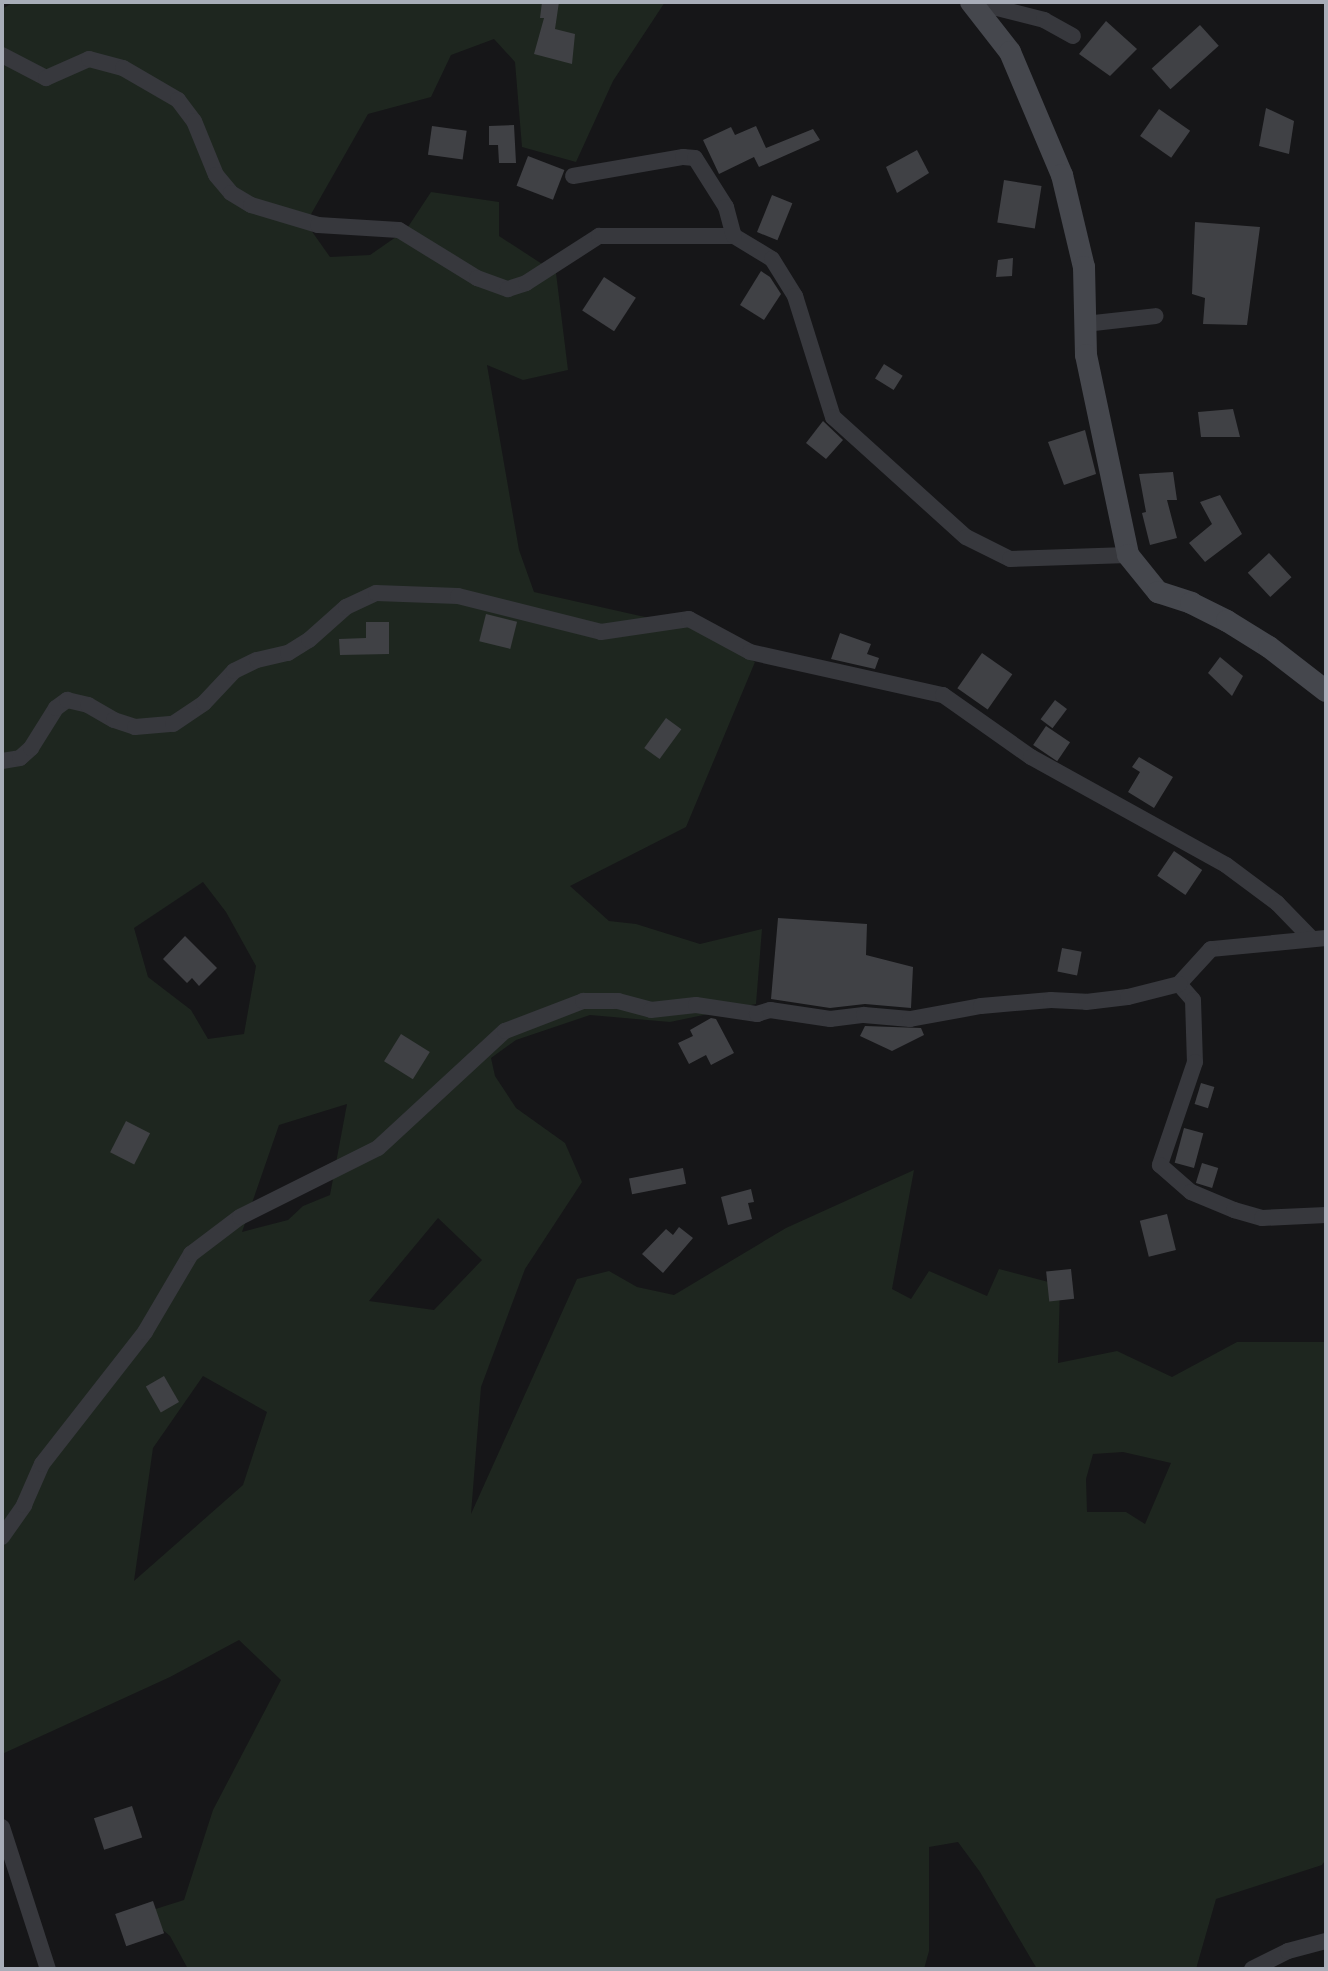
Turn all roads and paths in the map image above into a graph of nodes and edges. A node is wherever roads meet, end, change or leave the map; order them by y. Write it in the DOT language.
graph roads {
  1 [pos="974,5"];
  2 [pos="1073,36"];
  3 [pos="2,55"];
  4 [pos="573,176"];
  5 [pos="734,236"];
  6 [pos="1156,316"];
  7 [pos="1085,324"];
  8 [pos="1128,555"];
  9 [pos="1326,691"];
  10 [pos="2,761"];
  11 [pos="1319,939"];
  12 [pos="1179,984"];
  13 [pos="1326,1215"];
  14 [pos="2,1537"];
  15 [pos="2,1827"];
  16 [pos="1326,1941"];
  17 [pos="48,1969"];
  18 [pos="1252,1969"];
  1 -- 2 [label="street"];
  1 -- 7 [label="street"];
  3 -- 5 [label="street"];
  4 -- 5 [label="street"];
  5 -- 8 [label="street"];
  6 -- 7 [label="street"];
  7 -- 8 [label="street"];
  8 -- 9 [label="street"];
  10 -- 11 [label="street"];
  11 -- 12 [label="street"];
  12 -- 13 [label="street"];
  12 -- 14 [label="street"];
  15 -- 17 [label="street"];
  16 -- 18 [label="street"];
}
